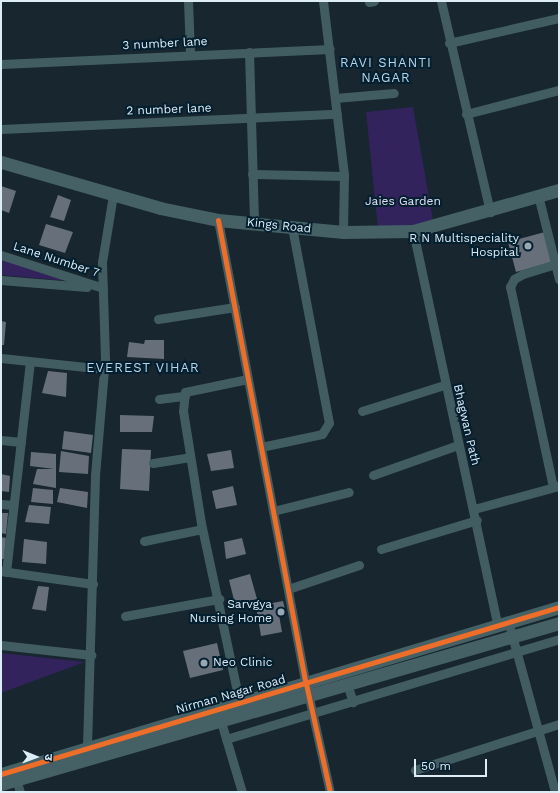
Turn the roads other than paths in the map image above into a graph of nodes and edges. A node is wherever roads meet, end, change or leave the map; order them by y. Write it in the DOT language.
graph roads {
  1 [pos="188,1"];
  2 [pos="324,1"];
  3 [pos="441,1"];
  4 [pos="559,18"];
  5 [pos="449,43"];
  6 [pos="330,49"];
  7 [pos="249,52"];
  8 [pos="190,54"];
  9 [pos="1,64"];
  10 [pos="559,90"];
  11 [pos="394,93"];
  12 [pos="335,98"];
  13 [pos="337,114"];
  14 [pos="466,114"];
  15 [pos="250,120"];
  16 [pos="1,129"];
  17 [pos="1,162"];
  18 [pos="252,174"];
  19 [pos="344,176"];
  20 [pos="559,190"];
  21 [pos="113,195"];
  22 [pos="538,196"];
  23 [pos="490,212"];
  24 [pos="218,220"];
  25 [pos="254,223"];
  26 [pos="292,228"];
  27 [pos="413,231"];
  28 [pos="343,232"];
  29 [pos="1,255"];
  30 [pos="555,264"];
  31 [pos="559,279"];
  32 [pos="1,280"];
  33 [pos="103,288"];
  34 [pos="235,308"];
  35 [pos="158,319"];
  36 [pos="1,358"];
  37 [pos="30,361"];
  38 [pos="104,369"];
  39 [pos="248,379"];
  40 [pos="444,385"];
  41 [pos="185,396"];
  42 [pos="159,399"];
  43 [pos="362,411"];
  44 [pos="1,440"];
  45 [pos="20,442"];
  46 [pos="458,445"];
  47 [pos="261,447"];
  48 [pos="189,457"];
  49 [pos="153,463"];
  50 [pos="373,475"];
  51 [pos="556,487"];
  52 [pos="349,492"];
  53 [pos="1,504"];
  54 [pos="13,505"];
  55 [pos="474,509"];
  56 [pos="273,511"];
  57 [pos="477,520"];
  58 [pos="202,529"];
  59 [pos="144,541"];
  60 [pos="381,549"];
  61 [pos="359,565"];
  62 [pos="3,572"];
  63 [pos="93,584"];
  64 [pos="288,589"];
  65 [pos="219,599"];
  66 [pos="559,607"];
  67 [pos="125,616"];
  68 [pos="502,622"];
  69 [pos="559,623"];
  70 [pos="512,636"];
  71 [pos="559,639"];
  72 [pos="1,645"];
  73 [pos="516,652"];
  74 [pos="91,655"];
  75 [pos="374,678"];
  76 [pos="306,684"];
  77 [pos="348,687"];
  78 [pos="379,694"];
  79 [pos="309,698"];
  80 [pos="353,702"];
  81 [pos="240,705"];
  82 [pos="313,714"];
  83 [pos="220,716"];
  84 [pos="559,724"];
  85 [pos="538,730"];
  86 [pos="226,739"];
  87 [pos="87,746"];
  88 [pos="415,770"];
  89 [pos="13,779"];
  90 [pos="1,784"];
  91 [pos="242,792"];
  92 [pos="330,792"];
  93 [pos="556,792"];
  1 -- 8 [label="street"];
  2 -- 6 [label="street"];
  3 -- 5 [label="street"];
  4 -- 5 [label="street"];
  5 -- 14 [label="street"];
  6 -- 7 [label="street, 3 number lane"];
  6 -- 12 [label="street"];
  7 -- 8 [label="street, 3 number lane"];
  7 -- 15 [label="street"];
  8 -- 9 [label="street, 3 number lane"];
  10 -- 14 [label="street"];
  11 -- 12 [label="street"];
  12 -- 13 [label="street"];
  13 -- 15 [label="street, 2 number lane"];
  13 -- 19 [label="street"];
  14 -- 23 [label="street"];
  15 -- 16 [label="street, 2 number lane"];
  15 -- 18 [label="street"];
  17 -- 21 [label="street, Kings Road"];
  18 -- 19 [label="street"];
  18 -- 25 [label="street"];
  19 -- 28 [label="street"];
  20 -- 22 [label="street, Kings Road"];
  21 -- 24 [label="street, Kings Road"];
  21 -- 33 [label="street"];
  22 -- 23 [label="street, Kings Road"];
  22 -- 30 [label="street"];
  23 -- 27 [label="street, Kings Road"];
  24 -- 25 [label="street, Kings Road"];
  24 -- 34 [label="street"];
  25 -- 26 [label="street, Kings Road"];
  26 -- 28 [label="street, Kings Road"];
  26 -- 47 [label="street"];
  27 -- 28 [label="street, Kings Road"];
  27 -- 40 [label="street, Bhagwan Path"];
  29 -- 33 [label="street, Lane Number 7"];
  30 -- 31 [label="street"];
  30 -- 51 [label="street"];
  32 -- 33 [label="street"];
  33 -- 38 [label="street"];
  34 -- 35 [label="street"];
  34 -- 39 [label="street"];
  36 -- 37 [label="street"];
  37 -- 38 [label="street"];
  37 -- 45 [label="street"];
  38 -- 63 [label="street"];
  39 -- 41 [label="street"];
  39 -- 47 [label="street"];
  40 -- 43 [label="street"];
  40 -- 46 [label="street, Bhagwan Path"];
  41 -- 42 [label="street"];
  41 -- 48 [label="street"];
  44 -- 45 [label="street"];
  45 -- 54 [label="street"];
  46 -- 50 [label="street"];
  46 -- 55 [label="street, Bhagwan Path"];
  47 -- 56 [label="street"];
  48 -- 49 [label="street"];
  48 -- 58 [label="street"];
  51 -- 55 [label="street"];
  52 -- 56 [label="street"];
  53 -- 54 [label="street"];
  54 -- 62 [label="street"];
  55 -- 57 [label="street, Bhagwan Path"];
  56 -- 64 [label="street"];
  57 -- 60 [label="street"];
  57 -- 68 [label="street, Bhagwan Path"];
  58 -- 59 [label="street"];
  58 -- 65 [label="street"];
  61 -- 64 [label="street"];
  62 -- 63 [label="street"];
  63 -- 74 [label="street"];
  64 -- 76 [label="street"];
  65 -- 67 [label="street"];
  65 -- 81 [label="street"];
  66 -- 68 [label="street, Nirman Nagar Road"];
  68 -- 70 [label="street, Bhagwan Path"];
  68 -- 76 [label="street, Nirman Nagar Road"];
  69 -- 70 [label="street, Nirman Nagar Road"];
  70 -- 73 [label="street, Bhagwan Path"];
  70 -- 75 [label="street, Nirman Nagar Road"];
  71 -- 73 [label="street"];
  72 -- 74 [label="street"];
  73 -- 78 [label="street"];
  73 -- 85 [label="street, Bhagwan Path"];
  74 -- 87 [label="street"];
  75 -- 77 [label="street, Nirman Nagar Road"];
  75 -- 78 [label="street"];
  76 -- 79 [label="street"];
  76 -- 81 [label="street, Nirman Nagar Road"];
  77 -- 79 [label="street, Nirman Nagar Road"];
  77 -- 80 [label="street"];
  78 -- 80 [label="street"];
  79 -- 82 [label="street"];
  79 -- 83 [label="street, Nirman Nagar Road"];
  80 -- 82 [label="street"];
  81 -- 83 [label="street, Nirman Nagar Road"];
  82 -- 86 [label="street"];
  82 -- 92 [label="street"];
  83 -- 86 [label="street"];
  83 -- 87 [label="street, Nirman Nagar Road"];
  83 -- 89 [label="street, Nirman Nagar Road"];
  84 -- 85 [label="street"];
  85 -- 88 [label="street"];
  85 -- 93 [label="street, Bhagwan Path"];
  86 -- 91 [label="street"];
  87 -- 89 [label="street, Nirman Nagar Road"];
  89 -- 90 [label="street, Nirman Nagar Road"];
}
